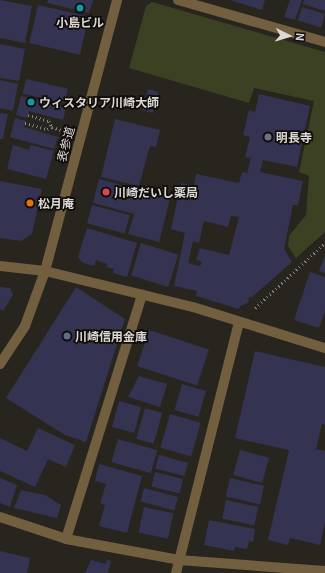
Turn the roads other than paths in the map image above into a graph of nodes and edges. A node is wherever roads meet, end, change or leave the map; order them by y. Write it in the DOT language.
graph roads {
  1 [pos="117,0"];
  2 [pos="178,0"];
  3 [pos="325,42"];
  4 [pos="0,266"];
  5 [pos="45,271"];
  6 [pos="142,295"];
  7 [pos="239,322"];
  8 [pos="325,348"];
  9 [pos="0,364"];
  10 [pos="0,518"];
  11 [pos="66,539"];
  12 [pos="179,560"];
  13 [pos="325,571"];
  14 [pos="176,573"];
  1 -- 5 [label="street, 表参道"];
  2 -- 3 [label="street"];
  4 -- 5 [label="street"];
  5 -- 6 [label="street"];
  5 -- 9 [label="street, 表参道"];
  6 -- 7 [label="street"];
  6 -- 11 [label="street"];
  7 -- 8 [label="street"];
  7 -- 12 [label="street"];
  10 -- 11 [label="street"];
  11 -- 12 [label="street"];
  12 -- 13 [label="street"];
  12 -- 14 [label="street"];
}
